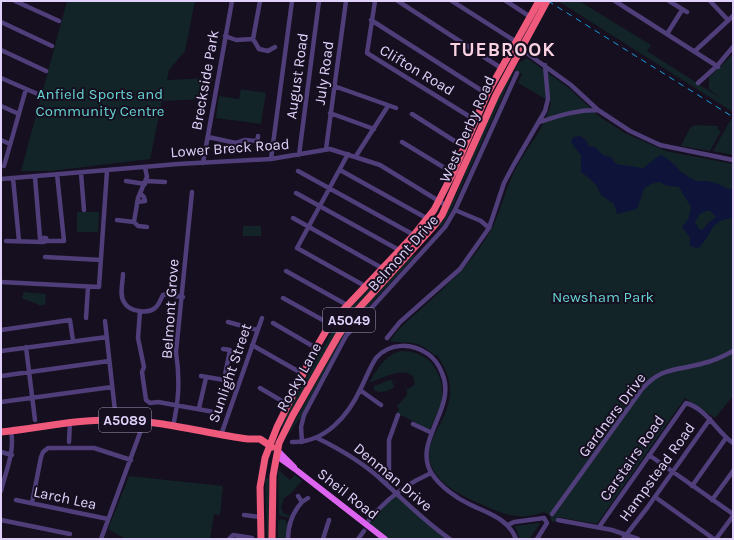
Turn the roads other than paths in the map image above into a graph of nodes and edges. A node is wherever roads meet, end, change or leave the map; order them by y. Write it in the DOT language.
graph roads {
  1 [pos="15,1"];
  2 [pos="232,1"];
  3 [pos="260,1"];
  4 [pos="292,1"];
  5 [pos="319,1"];
  6 [pos="346,1"];
  7 [pos="375,1"];
  8 [pos="398,1"];
  9 [pos="452,1"];
  10 [pos="506,1"];
  11 [pos="539,1"];
  12 [pos="547,1"];
  13 [pos="616,1"];
  14 [pos="668,1"];
  15 [pos="710,1"];
  16 [pos="682,10"];
  17 [pos="687,12"];
  18 [pos="529,16"];
  19 [pos="733,16"];
  20 [pos="372,20"];
  21 [pos="728,20"];
  22 [pos="58,21"];
  23 [pos="1,22"];
  24 [pos="667,34"];
  25 [pos="225,36"];
  26 [pos="253,39"];
  27 [pos="515,41"];
  28 [pos="52,46"];
  29 [pos="275,47"];
  30 [pos="733,47"];
  31 [pos="521,49"];
  32 [pos="1,50"];
  33 [pos="695,51"];
  34 [pos="545,65"];
  35 [pos="717,66"];
  36 [pos="501,68"];
  37 [pos="46,71"];
  38 [pos="517,74"];
  39 [pos="1,78"];
  40 [pos="698,83"];
  41 [pos="334,86"];
  42 [pos="26,89"];
  43 [pos="487,94"];
  44 [pos="40,95"];
  45 [pos="1,106"];
  46 [pos="388,106"];
  47 [pos="396,108"];
  48 [pos="598,110"];
  49 [pos="330,113"];
  50 [pos="19,114"];
  51 [pos="412,114"];
  52 [pos="475,120"];
  53 [pos="540,122"];
  54 [pos="374,129"];
  55 [pos="208,137"];
  56 [pos="1,140"];
  57 [pos="257,141"];
  58 [pos="402,142"];
  59 [pos="10,144"];
  60 [pos="464,147"];
  61 [pos="326,149"];
  62 [pos="348,154"];
  63 [pos="299,155"];
  64 [pos="356,156"];
  65 [pos="272,159"];
  66 [pos="733,160"];
  67 [pos="203,163"];
  68 [pos="4,166"];
  69 [pos="145,167"];
  70 [pos="340,170"];
  71 [pos="107,171"];
  72 [pos="298,171"];
  73 [pos="81,173"];
  74 [pos="452,173"];
  75 [pos="57,174"];
  76 [pos="35,177"];
  77 [pos="1,178"];
  78 [pos="13,178"];
  79 [pos="126,181"];
  80 [pos="165,182"];
  81 [pos="146,183"];
  82 [pos="330,188"];
  83 [pos="192,192"];
  84 [pos="296,193"];
  85 [pos="439,201"];
  86 [pos="320,206"];
  87 [pos="448,206"];
  88 [pos="84,210"];
  89 [pos="455,210"];
  90 [pos="294,218"];
  91 [pos="428,219"];
  92 [pos="117,220"];
  93 [pos="134,222"];
  94 [pos="309,226"];
  95 [pos="147,227"];
  96 [pos="489,228"];
  97 [pos="414,235"];
  98 [pos="6,241"];
  99 [pos="19,241"];
  100 [pos="47,241"];
  101 [pos="399,250"];
  102 [pos="44,257"];
  103 [pos="101,260"];
  104 [pos="382,268"];
  105 [pos="286,271"];
  106 [pos="123,274"];
  107 [pos="1,282"];
  108 [pos="365,286"];
  109 [pos="88,287"];
  110 [pos="183,297"];
  111 [pos="283,298"];
  112 [pos="347,305"];
  113 [pos="140,311"];
  114 [pos="86,318"];
  115 [pos="262,318"];
  116 [pos="105,321"];
  117 [pos="228,322"];
  118 [pos="273,323"];
  119 [pos="330,324"];
  120 [pos="1,330"];
  121 [pos="257,330"];
  122 [pos="107,337"];
  123 [pos="387,338"];
  124 [pos="73,341"];
  125 [pos="252,345"];
  126 [pos="26,347"];
  127 [pos="316,348"];
  128 [pos="223,349"];
  129 [pos="733,350"];
  130 [pos="1,351"];
  131 [pos="109,361"];
  132 [pos="29,372"];
  133 [pos="303,374"];
  134 [pos="1,376"];
  135 [pos="201,376"];
  136 [pos="206,378"];
  137 [pos="112,387"];
  138 [pos="260,388"];
  139 [pos="360,390"];
  140 [pos="32,398"];
  141 [pos="1,402"];
  142 [pos="287,404"];
  143 [pos="177,405"];
  144 [pos="381,405"];
  145 [pos="199,408"];
  146 [pos="214,412"];
  147 [pos="398,415"];
  148 [pos="710,419"];
  149 [pos="35,420"];
  150 [pos="116,420"];
  151 [pos="144,422"];
  152 [pos="70,423"];
  153 [pos="413,424"];
  154 [pos="173,426"];
  155 [pos="11,431"];
  156 [pos="1,432"];
  157 [pos="432,433"];
  158 [pos="222,435"];
  159 [pos="317,438"];
  160 [pos="726,438"];
  161 [pos="69,442"];
  162 [pos="292,442"];
  163 [pos="302,442"];
  164 [pos="733,443"];
  165 [pos="268,447"];
  166 [pos="1,452"];
  167 [pos="277,454"];
  168 [pos="12,455"];
  169 [pos="648,455"];
  170 [pos="131,460"];
  171 [pos="733,471"];
  172 [pos="672,472"];
  173 [pos="431,473"];
  174 [pos="386,483"];
  175 [pos="692,486"];
  176 [pos="1,487"];
  177 [pos="396,494"];
  178 [pos="298,496"];
  179 [pos="655,497"];
  180 [pos="308,498"];
  181 [pos="16,500"];
  182 [pos="712,500"];
  183 [pos="302,502"];
  184 [pos="32,503"];
  185 [pos="552,514"];
  186 [pos="244,515"];
  187 [pos="733,515"];
  188 [pos="260,517"];
  189 [pos="108,519"];
  190 [pos="1,520"];
  191 [pos="329,520"];
  192 [pos="369,520"];
  193 [pos="558,520"];
  194 [pos="508,525"];
  195 [pos="327,526"];
  196 [pos="599,527"];
  197 [pos="334,528"];
  198 [pos="364,531"];
  199 [pos="61,532"];
  200 [pos="70,534"];
  201 [pos="625,537"];
  202 [pos="244,538"];
  203 [pos="252,538"];
  204 [pos="59,539"];
  205 [pos="101,539"];
  206 [pos="229,539"];
  207 [pos="261,539"];
  208 [pos="272,539"];
  209 [pos="288,539"];
  210 [pos="323,539"];
  211 [pos="358,539"];
  212 [pos="385,539"];
  213 [pos="450,539"];
  214 [pos="516,539"];
  215 [pos="537,539"];
  216 [pos="638,539"];
  217 [pos="715,539"];
  1 -- 22 [label="street"];
  2 -- 25 [label="street, Breckside Park"];
  3 -- 26 [label="street"];
  4 -- 65 [label="street"];
  5 -- 63 [label="street, August Road"];
  6 -- 41 [label="street, July Road"];
  7 -- 20 [label="street"];
  8 -- 36 [label="street"];
  9 -- 27 [label="street"];
  10 -- 18 [label="street"];
  11 -- 18 [label="highway, West Derby Road / A5049"];
  12 -- 31 [label="highway, West Derby Road / A5049"];
  13 -- 24 [label="street"];
  14 -- 16 [label="street"];
  15 -- 21 [label="street"];
  16 -- 17 [label="street"];
  16 -- 24 [label="street"];
  18 -- 27 [label="highway, West Derby Road / A5049"];
  19 -- 21 [label="street"];
  20 -- 43 [label="street"];
  20 -- 52 [label="street, Clifton Road"];
  21 -- 33 [label="street"];
  23 -- 28 [label="street"];
  24 -- 33 [label="street"];
  25 -- 26 [label="street"];
  25 -- 55 [label="street, Breckside Park"];
  26 -- 29 [label="street"];
  27 -- 31 [label="highway"];
  27 -- 36 [label="highway, West Derby Road / A5049"];
  30 -- 35 [label="street"];
  31 -- 34 [label="street"];
  31 -- 87 [label="highway, West Derby Road / A5049"];
  32 -- 37 [label="street"];
  33 -- 35 [label="street"];
  34 -- 48 [label="street"];
  34 -- 53 [label="street"];
  35 -- 40 [label="street"];
  36 -- 43 [label="highway, West Derby Road / A5049"];
  38 -- 89 [label="street, Belmont Drive"];
  39 -- 42 [label="street"];
  41 -- 46 [label="street"];
  41 -- 49 [label="street, July Road"];
  42 -- 44 [label="street"];
  42 -- 50 [label="street"];
  43 -- 52 [label="highway, West Derby Road / A5049"];
  45 -- 50 [label="street"];
  46 -- 47 [label="street"];
  46 -- 54 [label="street"];
  48 -- 53 [label="street"];
  48 -- 66 [label="street"];
  49 -- 54 [label="street"];
  49 -- 61 [label="street, July Road"];
  50 -- 59 [label="street"];
  51 -- 60 [label="street"];
  52 -- 60 [label="highway, West Derby Road / A5049"];
  53 -- 96 [label="street"];
  54 -- 64 [label="street"];
  55 -- 57 [label="street"];
  55 -- 67 [label="street, Breckside Park"];
  56 -- 59 [label="street"];
  58 -- 74 [label="street"];
  59 -- 68 [label="street"];
  60 -- 74 [label="highway, West Derby Road / A5049"];
  61 -- 62 [label="street, Lower Breck Road"];
  61 -- 63 [label="street, Lower Breck Road"];
  62 -- 64 [label="street, Lower Breck Road"];
  62 -- 70 [label="street"];
  63 -- 65 [label="street, Lower Breck Road"];
  64 -- 85 [label="street, Lower Breck Road"];
  65 -- 67 [label="street, Lower Breck Road"];
  67 -- 69 [label="street, Lower Breck Road"];
  69 -- 71 [label="street, Lower Breck Road"];
  69 -- 81 [label="street"];
  70 -- 82 [label="street"];
  70 -- 91 [label="street"];
  71 -- 73 [label="street, Lower Breck Road"];
  71 -- 103 [label="street"];
  72 -- 82 [label="street"];
  73 -- 75 [label="street, Lower Breck Road"];
  73 -- 88 [label="street"];
  74 -- 85 [label="highway, West Derby Road / A5049"];
  75 -- 76 [label="street, Lower Breck Road"];
  75 -- 100 [label="street"];
  76 -- 78 [label="street, Lower Breck Road"];
  76 -- 100 [label="street"];
  77 -- 78 [label="street, Lower Breck Road"];
  78 -- 99 [label="street"];
  79 -- 81 [label="street"];
  80 -- 81 [label="street"];
  81 -- 93 [label="street"];
  82 -- 86 [label="street"];
  82 -- 97 [label="street"];
  83 -- 110 [label="street, Belmont Grove"];
  84 -- 86 [label="street"];
  85 -- 87 [label="street, Lower Breck Road"];
  85 -- 91 [label="highway, Rocky Lane / A5049"];
  86 -- 94 [label="street"];
  86 -- 101 [label="street"];
  87 -- 167 [label="highway, Rocky Lane / A5049"];
  89 -- 96 [label="street"];
  89 -- 163 [label="street, Belmont Drive"];
  90 -- 94 [label="street"];
  91 -- 97 [label="highway, Rocky Lane / A5049"];
  92 -- 93 [label="street"];
  93 -- 95 [label="street"];
  94 -- 104 [label="street"];
  94 -- 108 [label="street"];
  96 -- 123 [label="street"];
  97 -- 101 [label="highway, Rocky Lane / A5049"];
  98 -- 99 [label="street"];
  99 -- 100 [label="street"];
  101 -- 104 [label="highway, Rocky Lane / A5049"];
  102 -- 103 [label="street"];
  103 -- 109 [label="street"];
  104 -- 108 [label="highway, Rocky Lane / A5049"];
  105 -- 112 [label="street"];
  106 -- 113 [label="street"];
  107 -- 109 [label="street"];
  108 -- 112 [label="highway, Rocky Lane / A5049"];
  109 -- 114 [label="street"];
  110 -- 113 [label="street"];
  110 -- 143 [label="street, Belmont Grove"];
  111 -- 119 [label="street"];
  112 -- 119 [label="highway, Rocky Lane / A5049"];
  113 -- 143 [label="street"];
  115 -- 121 [label="street, Sunlight Street"];
  116 -- 122 [label="street"];
  117 -- 121 [label="street"];
  118 -- 127 [label="street"];
  119 -- 127 [label="highway, Rocky Lane / A5049"];
  120 -- 124 [label="street"];
  121 -- 125 [label="street, Sunlight Street"];
  122 -- 124 [label="street"];
  122 -- 131 [label="street"];
  124 -- 126 [label="street"];
  125 -- 133 [label="street"];
  125 -- 158 [label="street, Sunlight Street"];
  126 -- 130 [label="street"];
  126 -- 132 [label="street"];
  127 -- 133 [label="highway, Rocky Lane / A5049"];
  128 -- 136 [label="street"];
  129 -- 185 [label="street, Gardners Drive"];
  131 -- 132 [label="street"];
  131 -- 137 [label="street"];
  132 -- 134 [label="street"];
  132 -- 140 [label="street"];
  133 -- 142 [label="highway, Rocky Lane / A5049"];
  135 -- 136 [label="street"];
  136 -- 145 [label="street"];
  137 -- 140 [label="street"];
  137 -- 150 [label="street"];
  138 -- 142 [label="street"];
  139 -- 144 [label="street"];
  139 -- 157 [label="street"];
  139 -- 159 [label="street"];
  140 -- 141 [label="street"];
  140 -- 149 [label="street"];
  142 -- 165 [label="highway, Rocky Lane / A5049"];
  143 -- 145 [label="street"];
  143 -- 154 [label="street, Belmont Grove"];
  145 -- 146 [label="street"];
  147 -- 174 [label="street"];
  148 -- 160 [label="street"];
  148 -- 169 [label="street, Carstairs Road"];
  148 -- 172 [label="street, Hampstead Road"];
  150 -- 151 [label="highway, A5089"];
  150 -- 152 [label="highway, A5089"];
  151 -- 154 [label="highway, A5089"];
  151 -- 170 [label="street"];
  152 -- 155 [label="highway, A5089"];
  152 -- 161 [label="street"];
  153 -- 157 [label="street"];
  154 -- 158 [label="highway, A5089"];
  155 -- 156 [label="highway, A5089"];
  155 -- 168 [label="street"];
  157 -- 173 [label="street"];
  158 -- 165 [label="highway, A5089"];
  159 -- 163 [label="street"];
  159 -- 174 [label="street, Denman Drive"];
  160 -- 164 [label="street"];
  160 -- 175 [label="street"];
  162 -- 163 [label="street"];
  165 -- 167 [label="highway"];
  165 -- 188 [label="highway, A5049"];
  166 -- 168 [label="street"];
  167 -- 208 [label="highway, A5049"];
  167 -- 212 [label="main road, Sheil Road"];
  168 -- 176 [label="street"];
  169 -- 172 [label="street"];
  169 -- 196 [label="street, Carstairs Road"];
  170 -- 184 [label="street"];
  170 -- 189 [label="street"];
  171 -- 182 [label="street"];
  172 -- 175 [label="street"];
  172 -- 179 [label="street, Hampstead Road"];
  173 -- 177 [label="street"];
  173 -- 194 [label="street"];
  174 -- 177 [label="street, Denman Drive"];
  175 -- 182 [label="street"];
  177 -- 192 [label="street"];
  177 -- 213 [label="street, Denman Drive"];
  178 -- 183 [label="street"];
  179 -- 201 [label="street, Hampstead Road"];
  179 -- 217 [label="street"];
  180 -- 183 [label="street"];
  181 -- 184 [label="street, Larch Lea"];
  182 -- 187 [label="street"];
  183 -- 209 [label="street"];
  184 -- 189 [label="street, Larch Lea"];
  186 -- 188 [label="street"];
  187 -- 217 [label="street"];
  188 -- 207 [label="highway, A5049"];
  189 -- 205 [label="street"];
  190 -- 199 [label="street"];
  191 -- 195 [label="street"];
  193 -- 196 [label="street"];
  194 -- 214 [label="street"];
  194 -- 215 [label="street"];
  195 -- 197 [label="street"];
  195 -- 210 [label="street"];
  196 -- 201 [label="street"];
  198 -- 211 [label="street"];
  199 -- 200 [label="street"];
  199 -- 204 [label="street"];
  201 -- 216 [label="street"];
  202 -- 203 [label="street"];
  202 -- 206 [label="street"];
}
